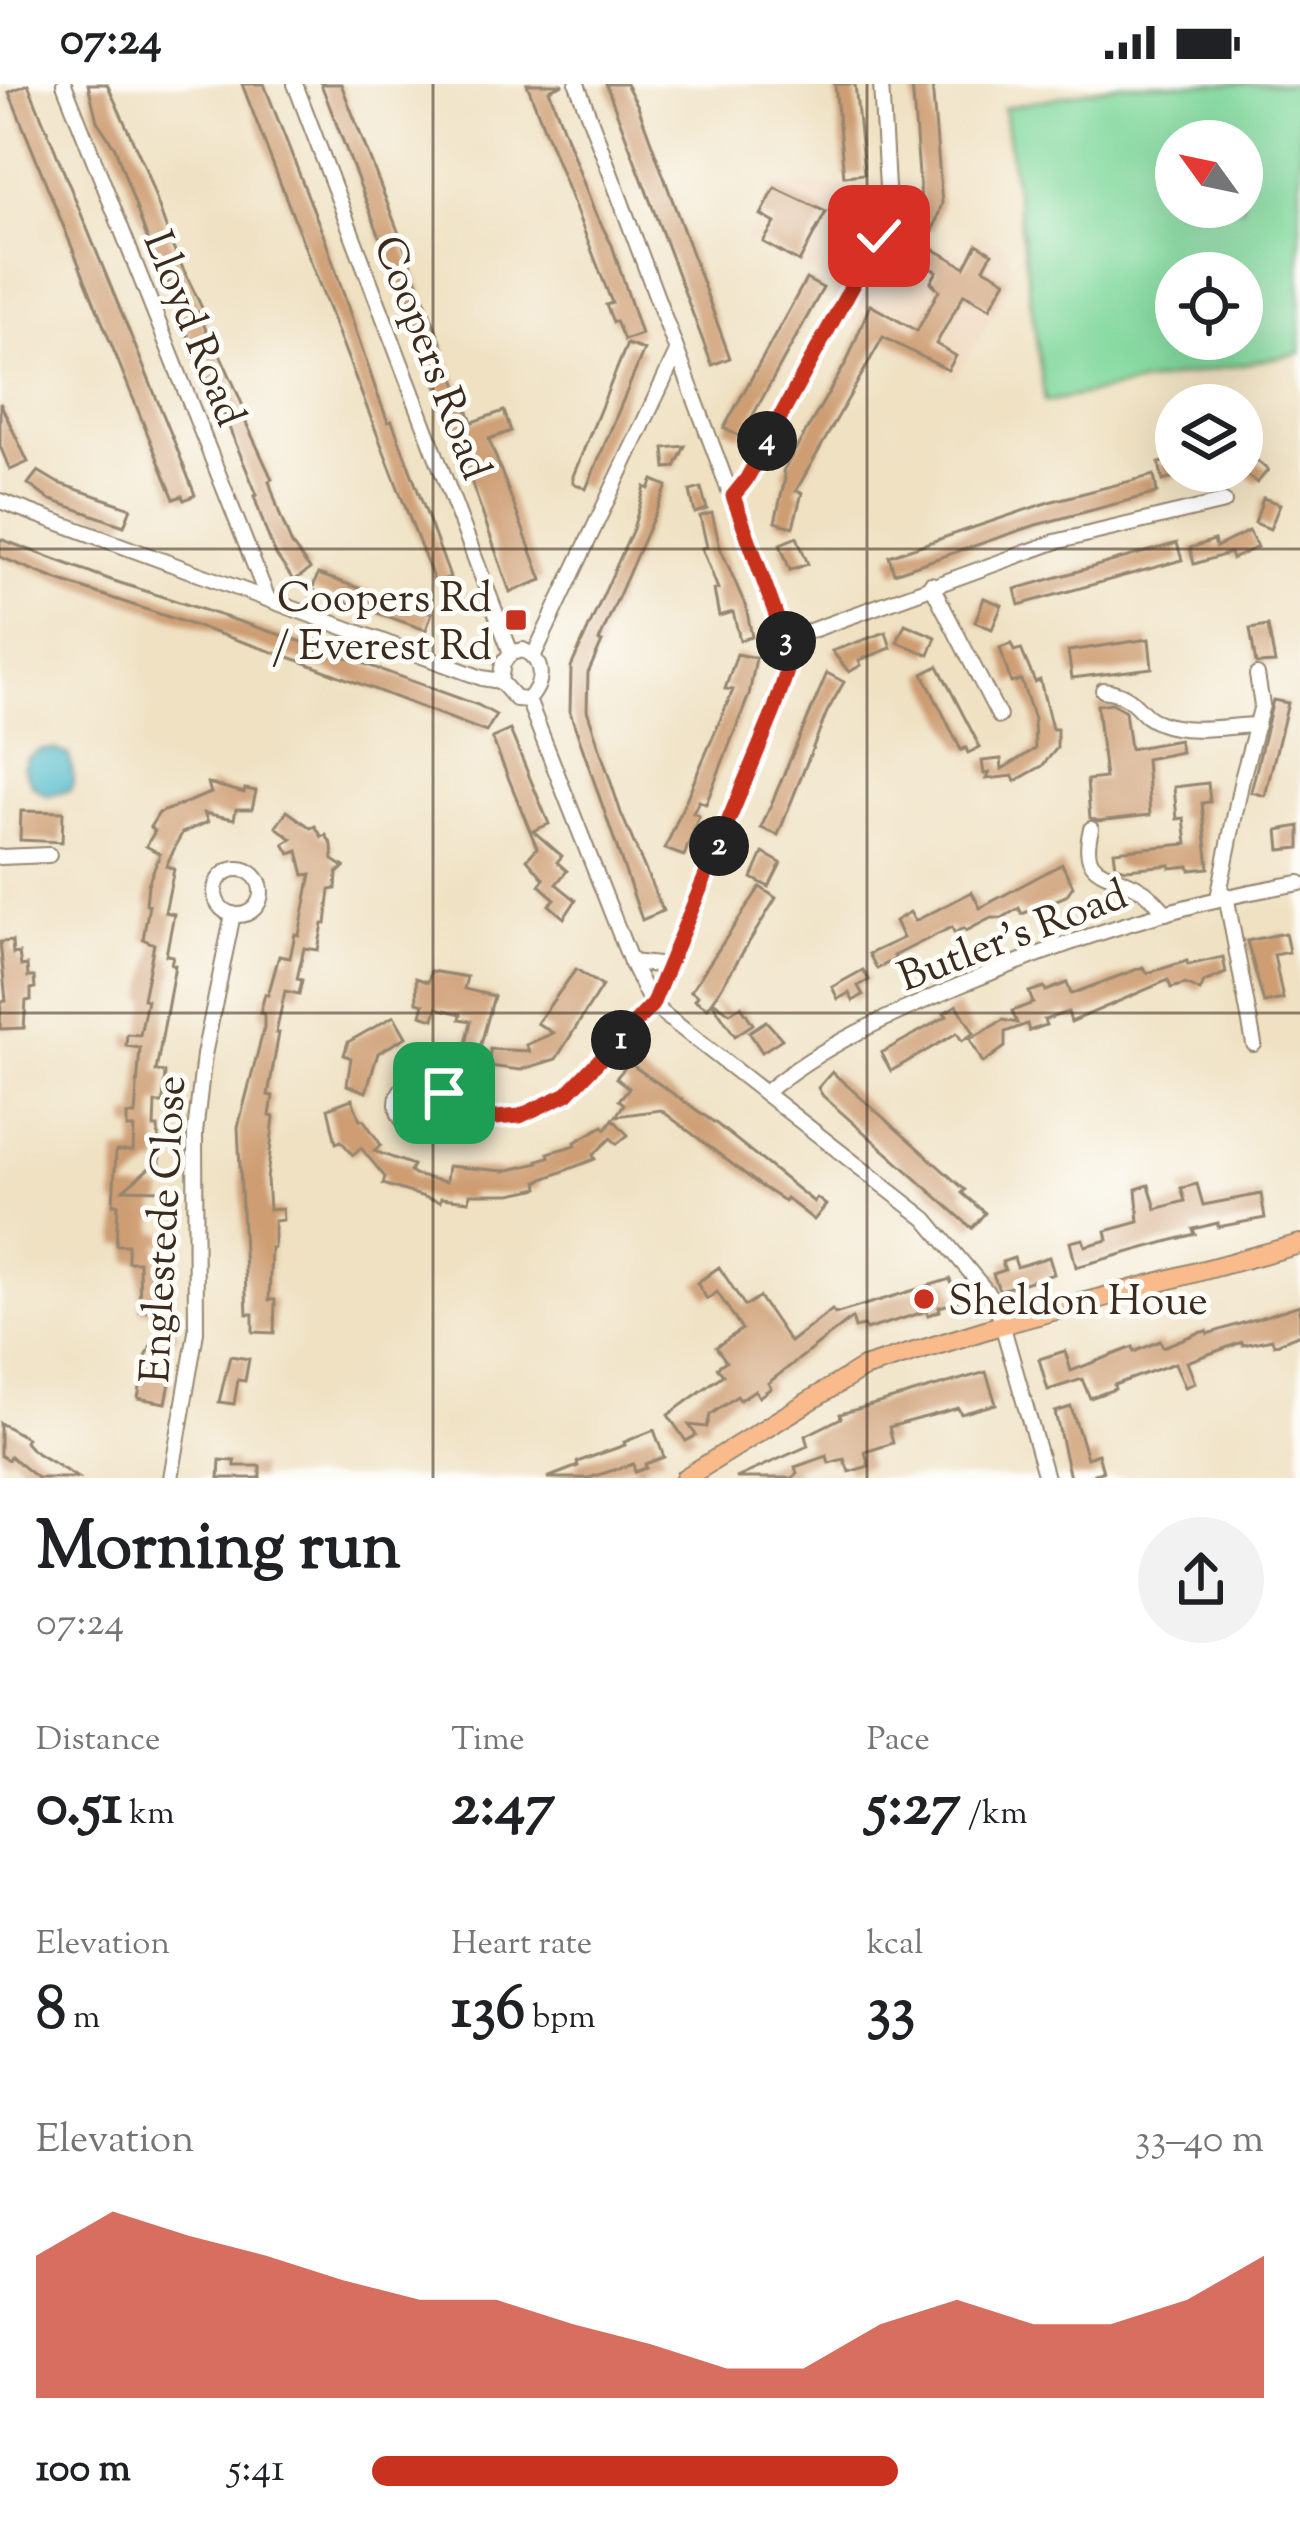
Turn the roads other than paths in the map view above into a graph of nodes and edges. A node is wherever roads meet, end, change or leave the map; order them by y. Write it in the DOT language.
graph roads {
  1 [pos="64,84"];
  2 [pos="295,84"];
  3 [pos="578,84"];
  4 [pos="881,84"];
  5 [pos="676,354"];
  6 [pos="733,496"];
  7 [pos="1,499"];
  8 [pos="1224,502"];
  9 [pos="931,584"];
  10 [pos="266,597"];
  11 [pos="785,640"];
  12 [pos="511,653"];
  13 [pos="534,656"];
  14 [pos="1257,675"];
  15 [pos="500,681"];
  16 [pos="1103,690"];
  17 [pos="528,700"];
  18 [pos="999,716"];
  19 [pos="1257,725"];
  20 [pos="1091,830"];
  21 [pos="49,855"];
  22 [pos="0,857"];
  23 [pos="1300,884"];
  24 [pos="1222,896"];
  25 [pos="1166,913"];
  26 [pos="233,914"];
  27 [pos="631,962"];
  28 [pos="667,966"];
  29 [pos="652,1005"];
  30 [pos="1254,1044"];
  31 [pos="766,1092"];
  32 [pos="447,1110"];
  33 [pos="1300,1244"];
  34 [pos="1001,1324"];
  35 [pos="689,1477"];
  36 [pos="171,1478"];
  37 [pos="1046,1478"];
  1 -- 10 [label="street, Lloyd Road"];
  2 -- 12 [label="street, Coopers Road"];
  3 -- 5 [label="street"];
  4 -- 6 [label="street"];
  5 -- 6 [label="street"];
  5 -- 13 [label="street"];
  6 -- 11 [label="street"];
  7 -- 10 [label="street"];
  8 -- 9 [label="street"];
  9 -- 11 [label="street"];
  9 -- 18 [label="street"];
  10 -- 15 [label="street"];
  11 -- 28 [label="street"];
  12 -- 13 [label="street"];
  12 -- 15 [label="street"];
  13 -- 17 [label="street"];
  14 -- 19 [label="street"];
  15 -- 17 [label="street"];
  16 -- 19 [label="street"];
  17 -- 27 [label="street"];
  19 -- 24 [label="street"];
  20 -- 25 [label="street"];
  21 -- 22 [label="street"];
  23 -- 24 [label="street, Butler's Road"];
  24 -- 25 [label="street, Butler's Road"];
  24 -- 30 [label="street"];
  25 -- 31 [label="street, Butler's Road"];
  26 -- 36 [label="street, Englestede Close"];
  27 -- 28 [label="street"];
  27 -- 29 [label="street"];
  28 -- 29 [label="street"];
  29 -- 31 [label="street"];
  29 -- 32 [label="street"];
  31 -- 34 [label="street"];
  33 -- 34 [label="main road"];
  34 -- 35 [label="main road"];
  34 -- 37 [label="street"];
}
